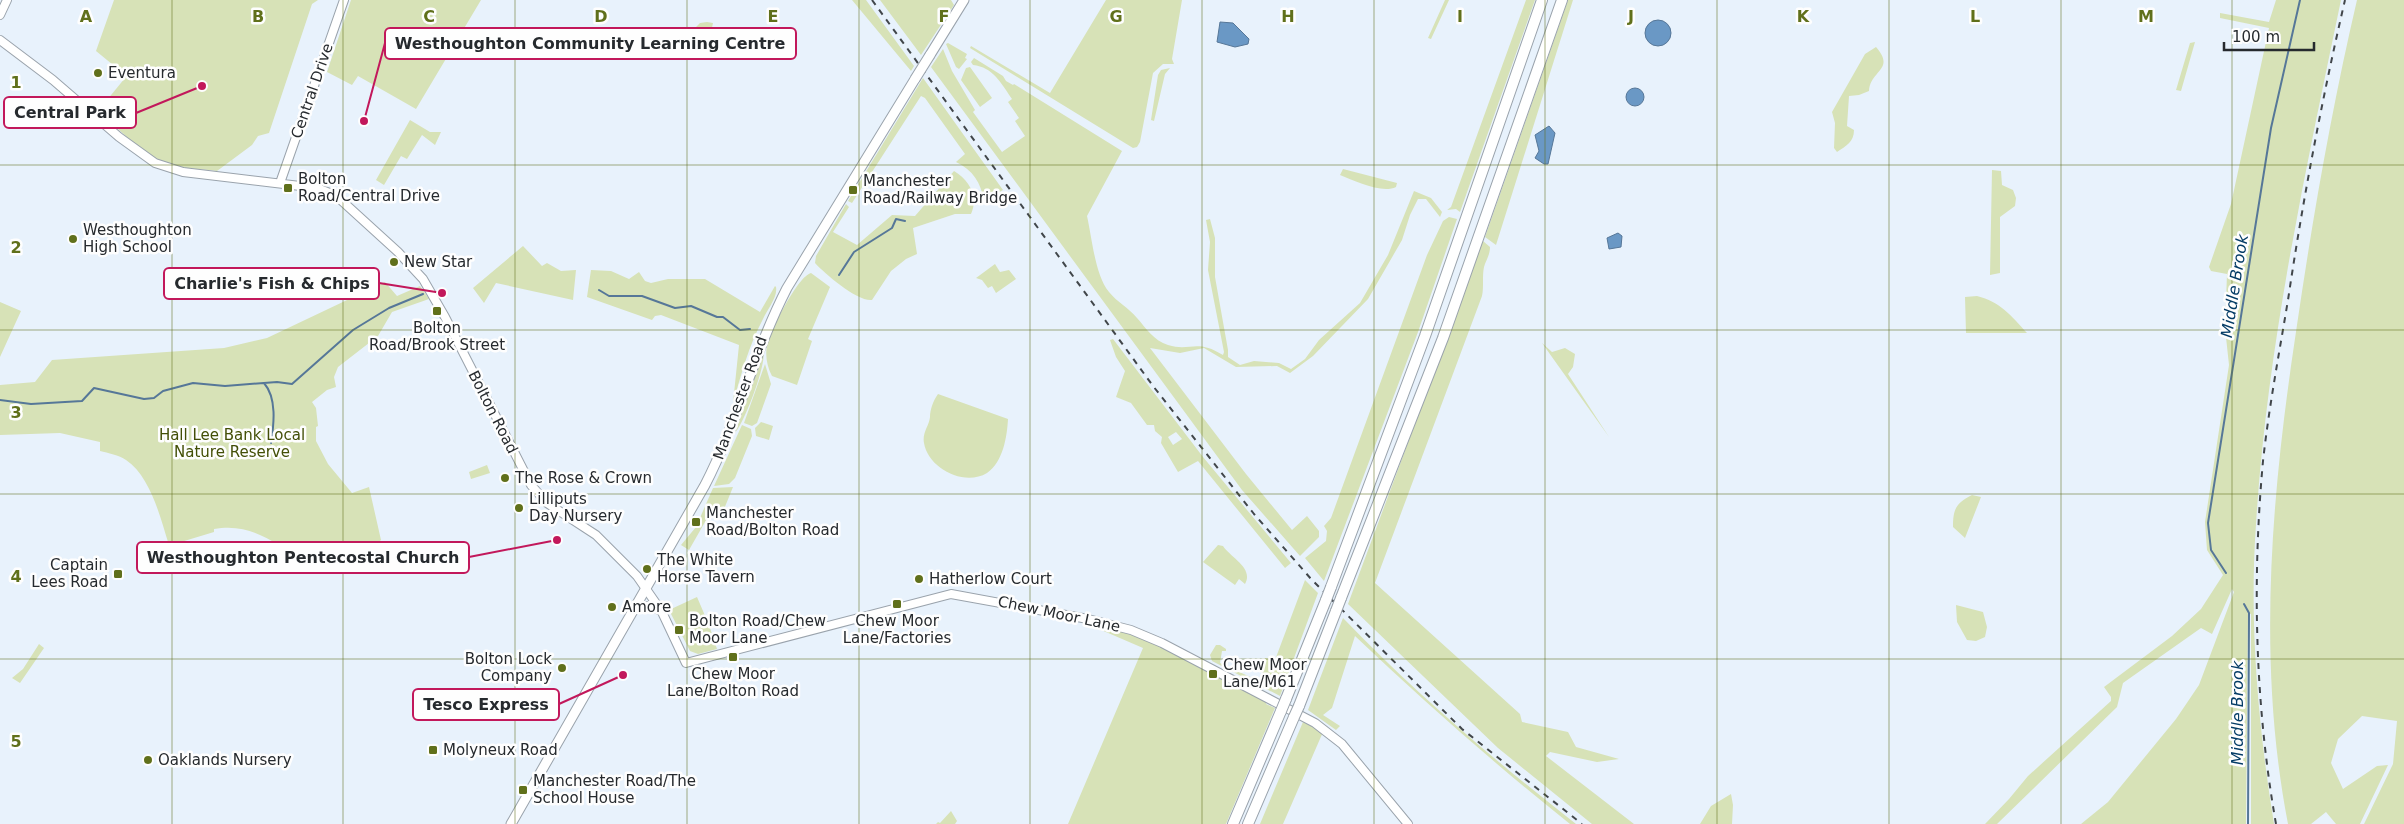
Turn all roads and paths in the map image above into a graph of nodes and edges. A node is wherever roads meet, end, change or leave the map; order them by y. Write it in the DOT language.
graph roads {
  1 [pos="7,0"];
  2 [pos="344,0"];
  3 [pos="964,0"];
  4 [pos="1542,0"];
  5 [pos="1562,0"];
  6 [pos="0,14"];
  7 [pos="0,40"];
  8 [pos="280,183"];
  9 [pos="647,588"];
  10 [pos="636,607"];
  11 [pos="662,612"];
  12 [pos="686,663"];
  13 [pos="1280,700"];
  14 [pos="510,824"];
  15 [pos="1233,824"];
  16 [pos="1248,824"];
  17 [pos="1408,824"];
  1 -- 6 [label="street"];
  2 -- 8 [label="street, Central Drive"];
  3 -- 9 [label="main road, Manchester Road, bridge"];
  4 -- 13 [label="highway, bridge"];
  5 -- 16 [label="highway, bridge"];
  7 -- 8 [label="street, Bolton Road"];
  8 -- 9 [label="street, Bolton Road"];
  9 -- 10 [label="main road, Manchester Road"];
  9 -- 11 [label="street, Bolton Road"];
  10 -- 11 [label="street"];
  10 -- 14 [label="main road, Manchester Road"];
  11 -- 12 [label="street, Bolton Road"];
  12 -- 13 [label="street, Chew Moor Lane"];
  13 -- 15 [label="highway, bridge"];
  13 -- 17 [label="street, Chew Moor Lane"];
}
